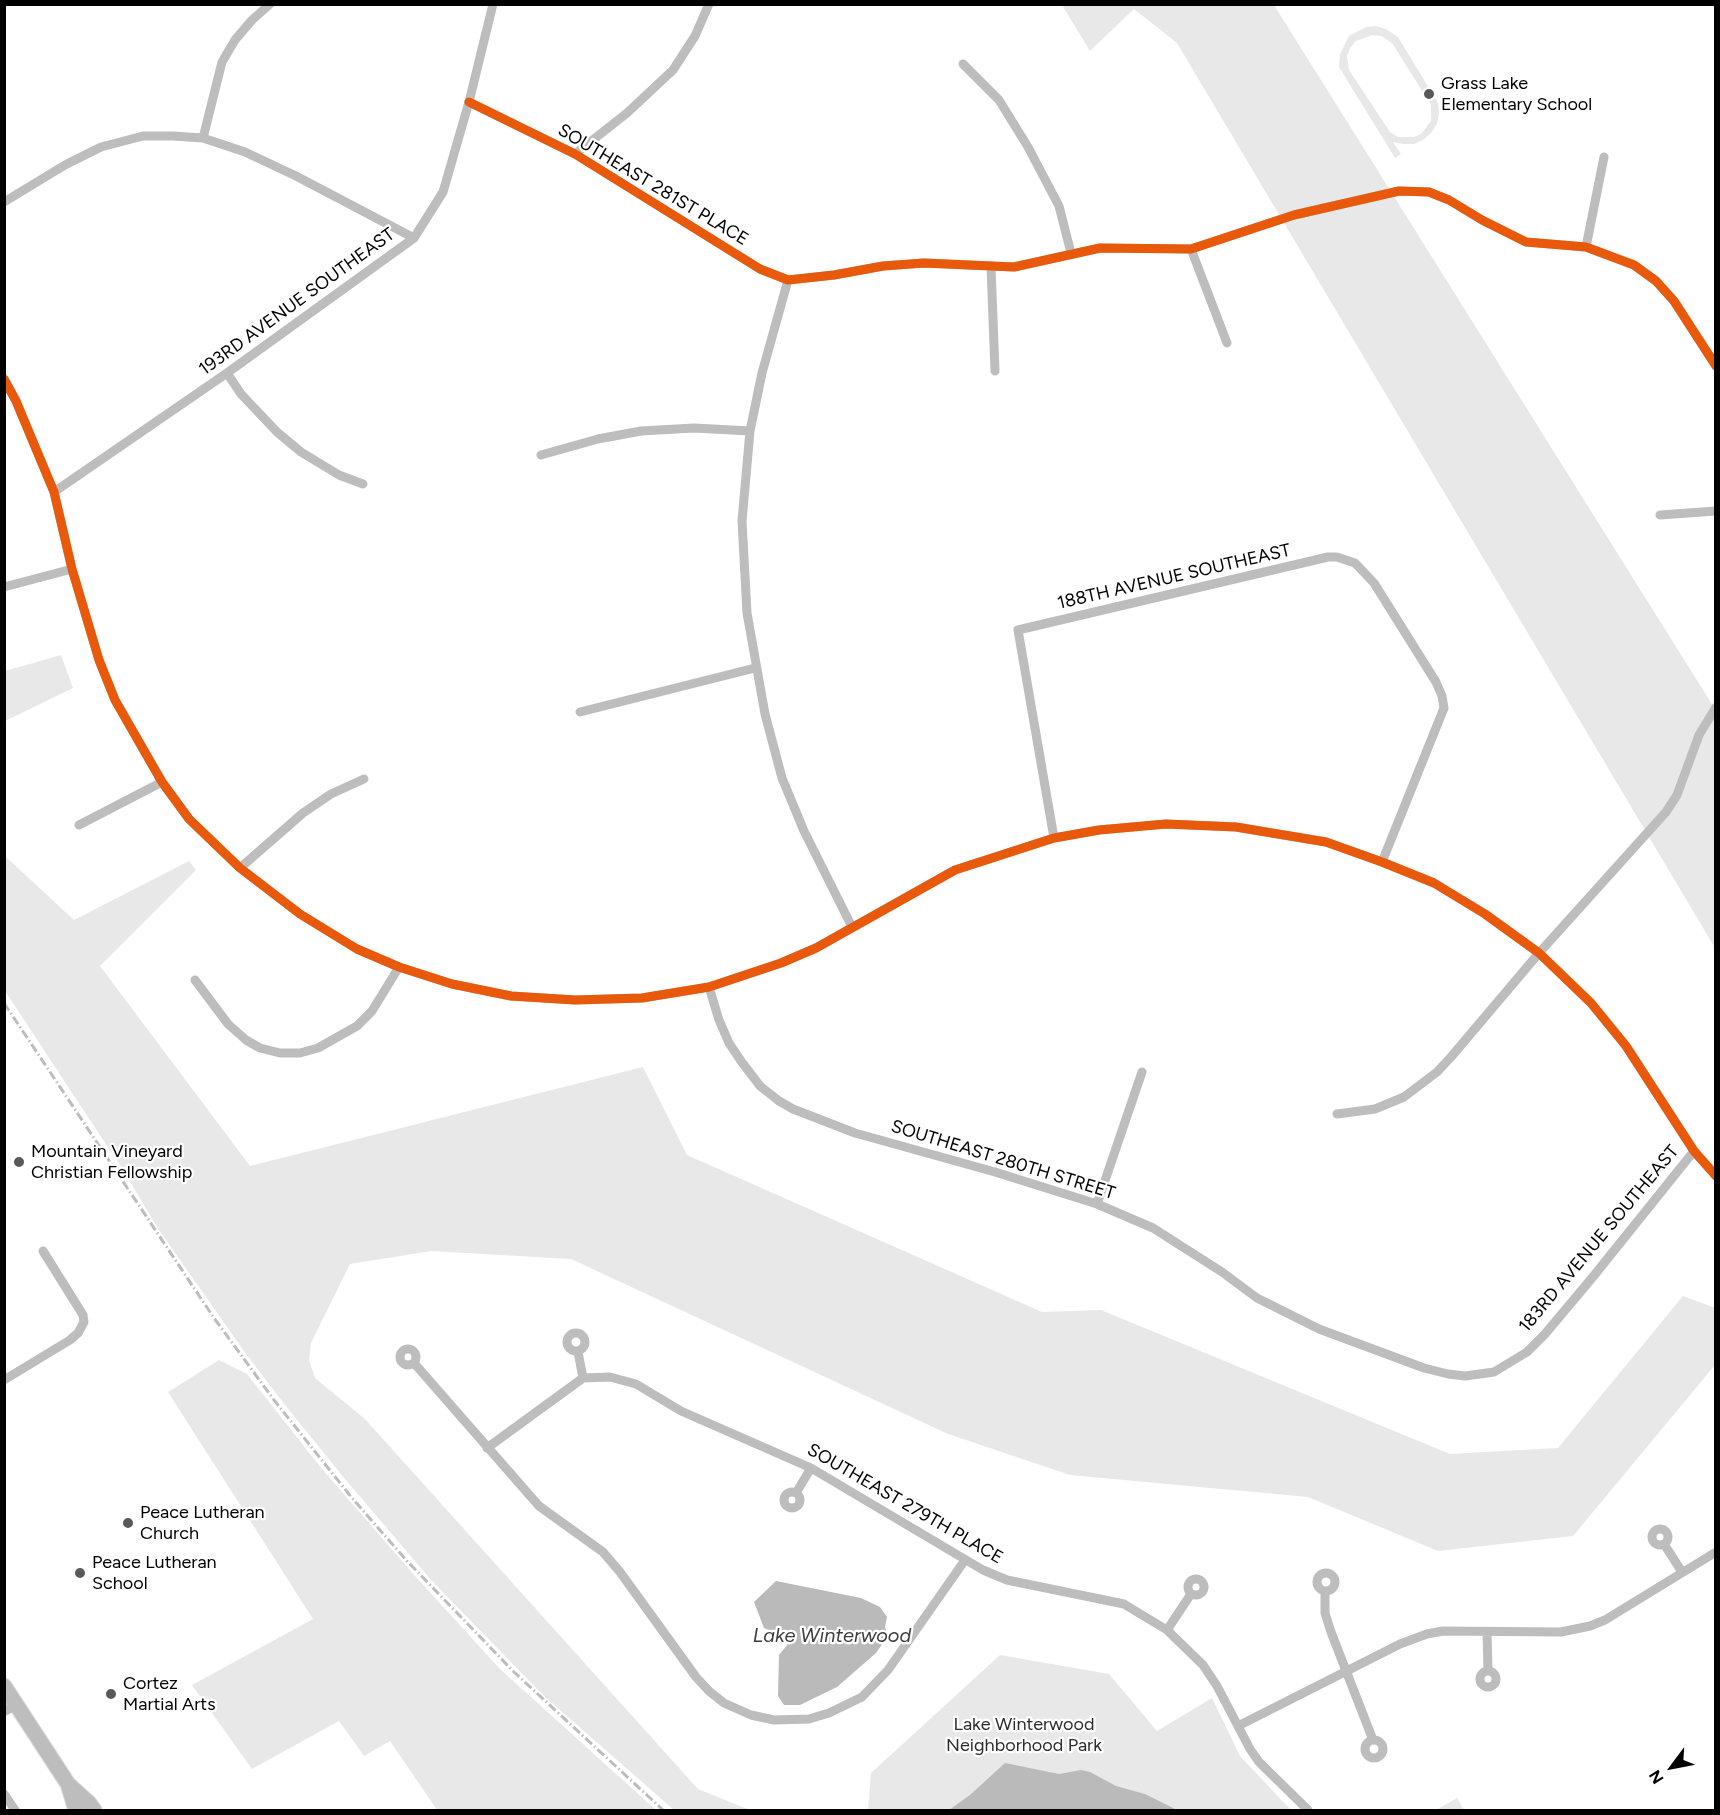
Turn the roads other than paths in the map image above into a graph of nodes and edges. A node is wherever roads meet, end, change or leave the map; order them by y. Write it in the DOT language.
graph roads {
  1 [pos="270,4"];
  2 [pos="493,4"];
  3 [pos="709,4"];
  4 [pos="963,64"];
  5 [pos="469,102"];
  6 [pos="203,138"];
  7 [pos="575,154"];
  8 [pos="1604,157"];
  9 [pos="4,202"];
  10 [pos="414,238"];
  11 [pos="1586,247"];
  12 [pos="1191,249"];
  13 [pos="1071,253"];
  14 [pos="991,267"];
  15 [pos="788,280"];
  16 [pos="1227,343"];
  17 [pos="1716,366"];
  18 [pos="995,371"];
  19 [pos="227,373"];
  20 [pos="4,379"];
  21 [pos="750,431"];
  22 [pos="541,455"];
  23 [pos="363,484"];
  24 [pos="54,492"];
  25 [pos="1716,511"];
  26 [pos="1660,515"];
  27 [pos="72,569"];
  28 [pos="4,587"];
  29 [pos="755,668"];
  30 [pos="1716,707"];
  31 [pos="580,712"];
  32 [pos="364,779"];
  33 [pos="162,782"];
  34 [pos="79,825"];
  35 [pos="1054,838"];
  36 [pos="1382,862"];
  37 [pos="240,868"];
  38 [pos="852,927"];
  39 [pos="1539,953"];
  40 [pos="399,967"];
  41 [pos="195,980"];
  42 [pos="709,987"];
  43 [pos="1142,1072"];
  44 [pos="1337,1114"];
  45 [pos="1694,1151"];
  46 [pos="1716,1176"];
  47 [pos="1097,1204"];
  48 [pos="43,1251"];
  49 [pos="578,1352"];
  50 [pos="414,1364"];
  51 [pos="1465,1376"];
  52 [pos="583,1378"];
  53 [pos="4,1380"];
  54 [pos="487,1448"];
  55 [pos="811,1468"];
  56 [pos="796,1493"];
  57 [pos="1664,1544"];
  58 [pos="1716,1552"];
  59 [pos="965,1560"];
  60 [pos="1682,1572"];
  61 [pos="1325,1591"];
  62 [pos="1191,1594"];
  63 [pos="1167,1630"];
  64 [pos="1487,1632"];
  65 [pos="1488,1671"];
  66 [pos="1347,1672"];
  67 [pos="4,1686"];
  68 [pos="11,1708"];
  69 [pos="1238,1726"];
  70 [pos="1373,1740"];
  71 [pos="68,1784"];
  72 [pos="4,1794"];
  73 [pos="15,1810"];
  74 [pos="76,1810"];
  75 [pos="93,1810"];
  76 [pos="1308,1810"];
  1 -- 6 [label="street"];
  2 -- 5 [label="street, 193RD AVENUE SOUTHEAST"];
  3 -- 7 [label="street"];
  4 -- 13 [label="street"];
  5 -- 7 [label="street, SOUTHEAST 281ST PLACE"];
  5 -- 10 [label="street, 193RD AVENUE SOUTHEAST"];
  6 -- 9 [label="street"];
  6 -- 10 [label="street"];
  7 -- 15 [label="street, SOUTHEAST 281ST PLACE"];
  8 -- 11 [label="street"];
  10 -- 19 [label="street, 193RD AVENUE SOUTHEAST"];
  11 -- 12 [label="street"];
  11 -- 17 [label="street"];
  12 -- 13 [label="street"];
  12 -- 16 [label="street"];
  13 -- 14 [label="street"];
  14 -- 15 [label="street"];
  14 -- 18 [label="street"];
  15 -- 21 [label="street"];
  19 -- 23 [label="street"];
  19 -- 24 [label="street, 193RD AVENUE SOUTHEAST"];
  20 -- 24 [label="street"];
  21 -- 22 [label="street"];
  21 -- 29 [label="street"];
  24 -- 27 [label="street"];
  25 -- 26 [label="street"];
  27 -- 28 [label="street"];
  27 -- 33 [label="street"];
  29 -- 31 [label="street"];
  29 -- 38 [label="street"];
  30 -- 39 [label="street"];
  32 -- 37 [label="street"];
  33 -- 34 [label="street"];
  33 -- 37 [label="street"];
  35 -- 36 [label="street"];
  35 -- 36 [label="street, 188TH AVENUE SOUTHEAST"];
  35 -- 38 [label="street"];
  36 -- 39 [label="street"];
  37 -- 40 [label="street"];
  38 -- 42 [label="street"];
  39 -- 44 [label="street"];
  39 -- 45 [label="street"];
  40 -- 41 [label="street"];
  40 -- 42 [label="street"];
  42 -- 47 [label="street, SOUTHEAST 280TH STREET"];
  43 -- 47 [label="street"];
  45 -- 46 [label="street"];
  45 -- 51 [label="street, 183RD AVENUE SOUTHEAST"];
  47 -- 51 [label="street, SOUTHEAST 280TH STREET"];
  48 -- 53 [label="street"];
  49 -- 52 [label="street"];
  50 -- 54 [label="street"];
  52 -- 54 [label="street"];
  52 -- 55 [label="street, SOUTHEAST 279TH PLACE"];
  54 -- 59 [label="street"];
  55 -- 56 [label="street"];
  55 -- 59 [label="street, SOUTHEAST 279TH PLACE"];
  57 -- 60 [label="street"];
  58 -- 60 [label="street"];
  59 -- 63 [label="street, SOUTHEAST 279TH PLACE"];
  60 -- 64 [label="street"];
  61 -- 66 [label="street"];
  62 -- 63 [label="street"];
  63 -- 69 [label="street, SOUTHEAST 279TH PLACE"];
  64 -- 65 [label="street"];
  64 -- 66 [label="street"];
  66 -- 69 [label="street"];
  66 -- 70 [label="street"];
  67 -- 68 [label="main road"];
  68 -- 71 [label="main road"];
  69 -- 76 [label="street, SOUTHEAST 279TH PLACE"];
  71 -- 74 [label="main road"];
  71 -- 75 [label="main road"];
  72 -- 73 [label="street"];
}
